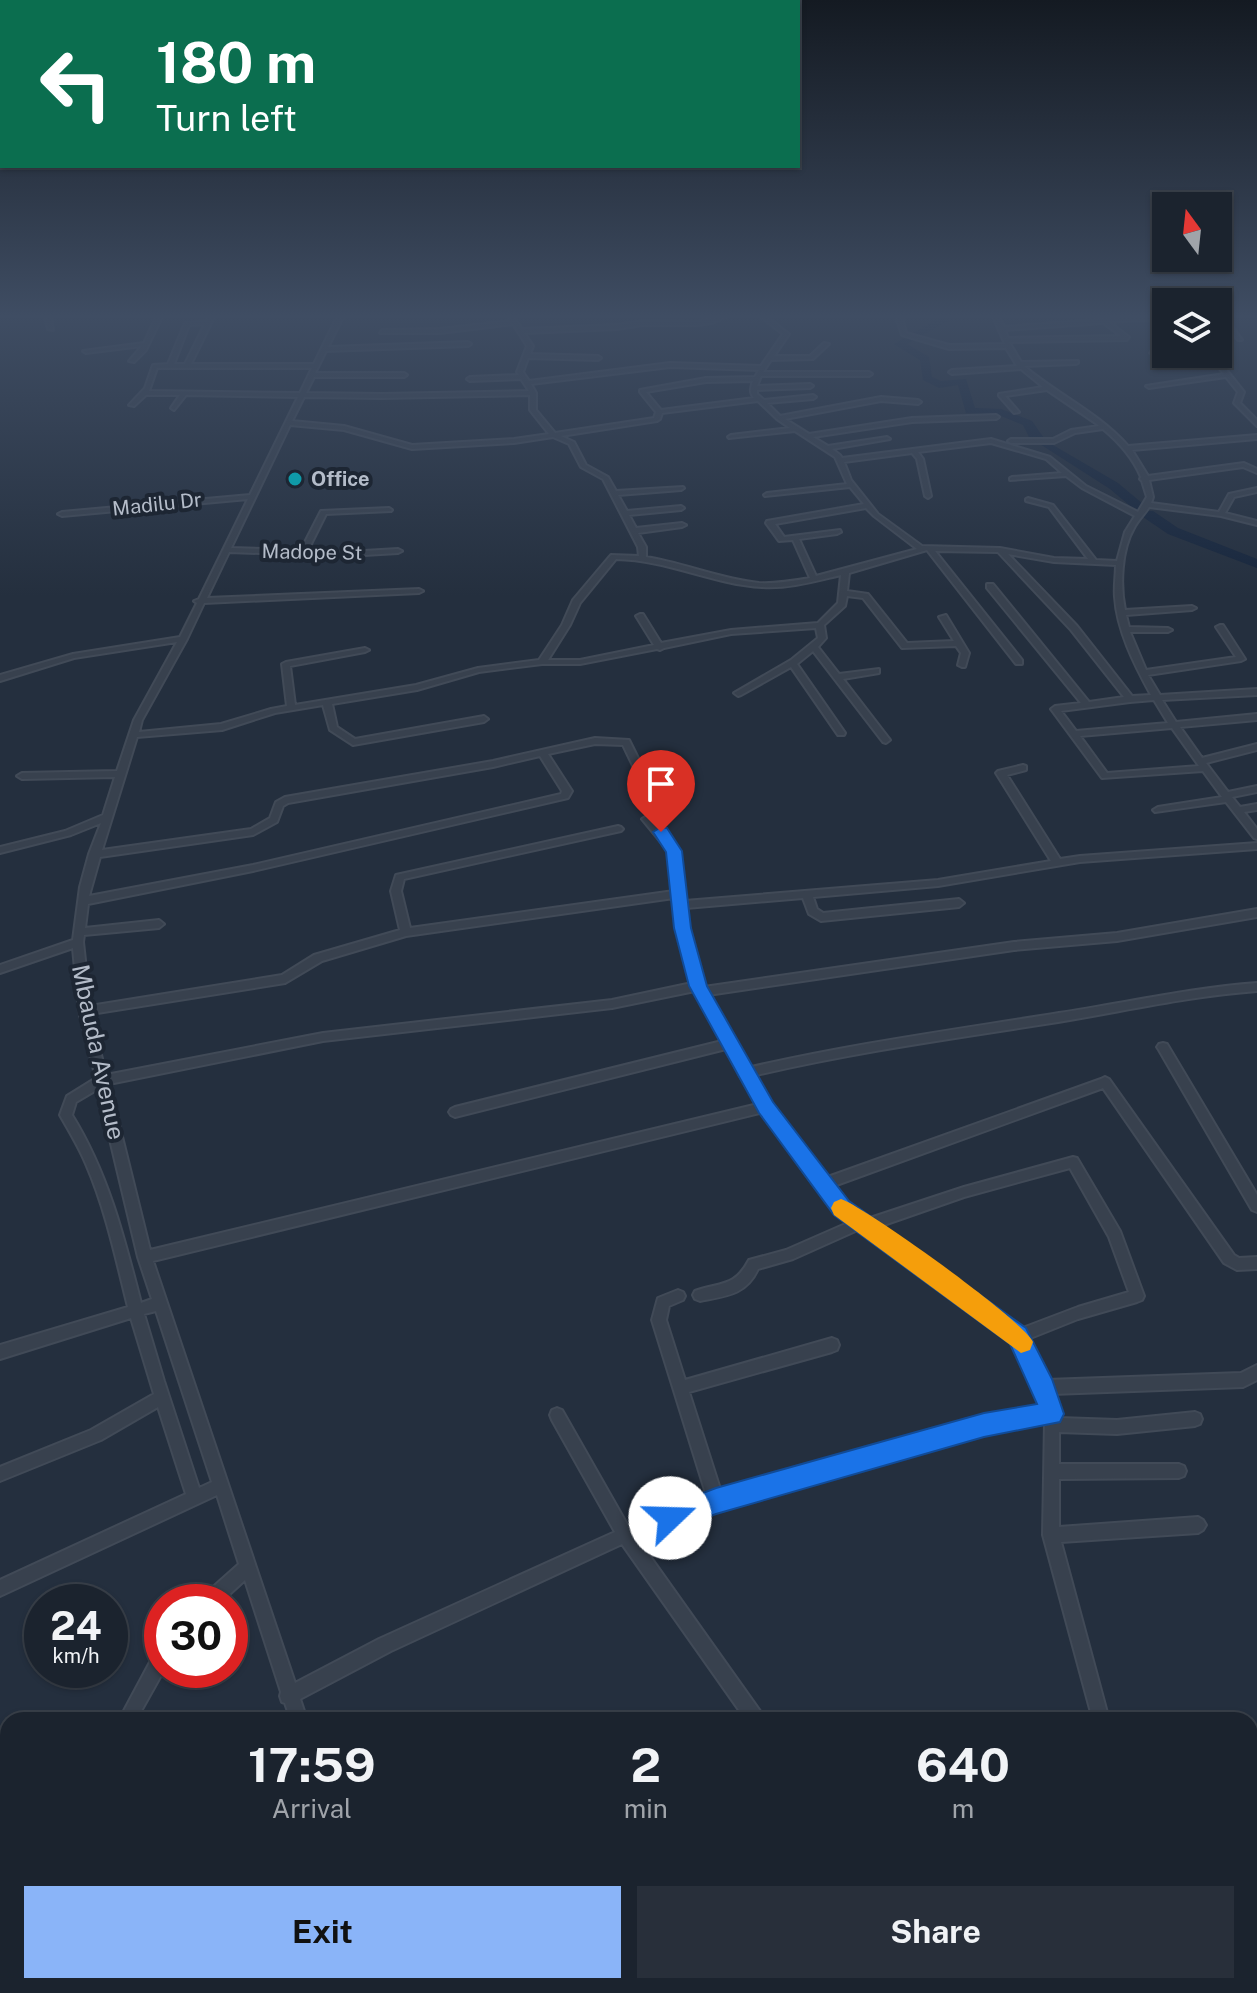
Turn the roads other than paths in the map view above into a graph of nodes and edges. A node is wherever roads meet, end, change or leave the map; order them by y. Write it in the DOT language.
graph roads {
  1 [pos="295,410"];
  2 [pos="533,410"];
  3 [pos="676,410"];
  4 [pos="770,410"];
  5 [pos="822,410"];
  6 [pos="1081,410"];
  7 [pos="659,412"];
  8 [pos="996,417"];
  9 [pos="779,418"];
  10 [pos="289,423"];
  11 [pos="1105,427"];
  12 [pos="797,429"];
  13 [pos="554,435"];
  14 [pos="810,436"];
  15 [pos="731,437"];
  16 [pos="1257,437"];
  17 [pos="887,439"];
  18 [pos="1002,443"];
  19 [pos="829,448"];
  20 [pos="1129,448"];
  21 [pos="914,451"];
  22 [pos="842,460"];
  23 [pos="1257,471"];
  24 [pos="1068,474"];
  25 [pos="1012,479"];
  26 [pos="1143,479"];
  27 [pos="681,488"];
  28 [pos="855,488"];
  29 [pos="1257,490"];
  30 [pos="613,493"];
  31 [pos="767,495"];
  32 [pos="928,496"];
  33 [pos="252,497"];
  34 [pos="787,500"];
  35 [pos="1028,500"];
  36 [pos="869,505"];
  37 [pos="1147,505"];
  38 [pos="681,508"];
  39 [pos="389,510"];
  40 [pos="625,513"];
  41 [pos="62,514"];
  42 [pos="1221,514"];
  43 [pos="1140,516"];
  44 [pos="1257,523"];
  45 [pos="682,525"];
  46 [pos="633,531"];
  47 [pos="837,532"];
  48 [pos="795,537"];
  49 [pos="227,550"];
  50 [pos="928,550"];
  51 [pos="999,550"];
  52 [pos="398,551"];
  53 [pos="303,553"];
  54 [pos="643,559"];
  55 [pos="1094,562"];
  56 [pos="1120,563"];
  57 [pos="845,571"];
  58 [pos="813,577"];
  59 [pos="990,586"];
  60 [pos="419,591"];
  61 [pos="845,593"];
  62 [pos="198,601"];
  63 [pos="1192,608"];
  64 [pos="1120,613"];
  65 [pos="640,616"];
  66 [pos="943,617"];
  67 [pos="820,625"];
  68 [pos="1220,627"];
  69 [pos="1124,629"];
  70 [pos="1168,630"];
  71 [pos="183,639"];
  72 [pos="959,643"];
  73 [pos="814,647"];
  74 [pos="660,648"];
  75 [pos="365,650"];
  76 [pos="542,662"];
  77 [pos="1019,662"];
  78 [pos="792,663"];
  79 [pos="962,665"];
  80 [pos="876,671"];
  81 [pos="1144,673"];
  82 [pos="838,677"];
  83 [pos="0,678"];
  84 [pos="1257,692"];
  85 [pos="738,693"];
  86 [pos="1159,697"];
  87 [pos="1130,699"];
  88 [pos="327,702"];
  89 [pos="1086,703"];
  90 [pos="291,708"];
  91 [pos="1257,717"];
  92 [pos="484,719"];
  93 [pos="1177,726"];
  94 [pos="841,733"];
  95 [pos="1074,734"];
  96 [pos="132,735"];
  97 [pos="886,740"];
  98 [pos="1257,747"];
  99 [pos="542,752"];
  100 [pos="1204,764"];
  101 [pos="1023,768"];
  102 [pos="118,774"];
  103 [pos="22,776"];
  104 [pos="642,776"];
  105 [pos="1257,789"];
  106 [pos="1227,797"];
  107 [pos="1257,807"];
  108 [pos="1158,810"];
  109 [pos="1238,810"];
  110 [pos="104,818"];
  111 [pos="647,819"];
  112 [pos="618,829"];
  113 [pos="1257,836"];
  114 [pos="1257,846"];
  115 [pos="0,850"];
  116 [pos="94,854"];
  117 [pos="1057,862"];
  118 [pos="807,894"];
  119 [pos="680,900"];
  120 [pos="83,901"];
  121 [pos="959,903"];
  122 [pos="1257,913"];
  123 [pos="159,924"];
  124 [pos="406,932"];
  125 [pos="78,937"];
  126 [pos="0,969"];
  127 [pos="1257,987"];
  128 [pos="699,989"];
  129 [pos="85,1011"];
  130 [pos="729,1044"];
  131 [pos="1163,1047"];
  132 [pos="744,1073"];
  133 [pos="101,1081"];
  134 [pos="766,1107"];
  135 [pos="455,1112"];
  136 [pos="821,1185"];
  137 [pos="1257,1206"];
  138 [pos="863,1225"];
  139 [pos="145,1257"];
  140 [pos="1257,1263"];
  141 [pos="700,1295"];
  142 [pos="678,1296"];
  143 [pos="161,1303"];
  144 [pos="136,1310"];
  145 [pos="1018,1336"];
  146 [pos="832,1345"];
  147 [pos="0,1352"];
  148 [pos="1257,1372"];
  149 [pos="1044,1387"];
  150 [pos="680,1388"];
  151 [pos="162,1397"];
  152 [pos="557,1415"];
  153 [pos="1195,1419"];
  154 [pos="1052,1420"];
  155 [pos="1179,1471"];
  156 [pos="1052,1472"];
  157 [pos="0,1474"];
  158 [pos="220,1486"];
  159 [pos="195,1497"];
  160 [pos="716,1501"];
  161 [pos="1198,1525"];
  162 [pos="625,1535"];
  163 [pos="1051,1535"];
  164 [pos="246,1568"];
  165 [pos="229,1584"];
  166 [pos="0,1588"];
  167 [pos="145,1688"];
  168 [pos="288,1696"];
  169 [pos="131,1712"];
  170 [pos="295,1712"];
  171 [pos="750,1712"];
  172 [pos="1099,1712"];
  1 -- 10 [label="street, Mbauda Avenue"];
  2 -- 13 [label="street"];
  3 -- 7 [label="street"];
  4 -- 9 [label="street"];
  5 -- 9 [label="street"];
  6 -- 11 [label="street"];
  7 -- 13 [label="street"];
  8 -- 14 [label="street"];
  9 -- 12 [label="street"];
  10 -- 13 [label="street"];
  10 -- 33 [label="street, Mbauda Avenue"];
  11 -- 18 [label="street"];
  11 -- 20 [label="street"];
  12 -- 14 [label="street"];
  12 -- 15 [label="street"];
  13 -- 30 [label="street"];
  14 -- 19 [label="street"];
  16 -- 20 [label="street"];
  17 -- 19 [label="street"];
  18 -- 21 [label="street"];
  18 -- 24 [label="street"];
  19 -- 22 [label="street"];
  20 -- 26 [label="street"];
  21 -- 22 [label="street"];
  21 -- 32 [label="street"];
  22 -- 28 [label="street"];
  23 -- 26 [label="street"];
  24 -- 25 [label="street"];
  24 -- 43 [label="street"];
  26 -- 37 [label="street"];
  27 -- 30 [label="street"];
  28 -- 31 [label="street"];
  28 -- 34 [label="street"];
  28 -- 36 [label="street"];
  29 -- 42 [label="street"];
  30 -- 40 [label="street"];
  33 -- 41 [label="street, Madilu Dr"];
  33 -- 49 [label="street, Mbauda Avenue"];
  35 -- 55 [label="street"];
  36 -- 48 [label="street"];
  36 -- 50 [label="street"];
  37 -- 42 [label="street"];
  37 -- 43 [label="street"];
  38 -- 40 [label="street"];
  39 -- 53 [label="street"];
  40 -- 46 [label="street"];
  42 -- 44 [label="street"];
  43 -- 56 [label="street"];
  45 -- 46 [label="street"];
  46 -- 54 [label="street"];
  47 -- 48 [label="street"];
  48 -- 58 [label="street"];
  49 -- 53 [label="street, Madope St"];
  49 -- 62 [label="street, Mbauda Avenue"];
  50 -- 51 [label="street"];
  50 -- 57 [label="street"];
  50 -- 77 [label="street"];
  51 -- 55 [label="street"];
  51 -- 87 [label="street"];
  52 -- 53 [label="street, Madope St"];
  54 -- 58 [label="street"];
  54 -- 76 [label="street"];
  55 -- 56 [label="street"];
  56 -- 64 [label="street"];
  57 -- 58 [label="street"];
  57 -- 61 [label="street"];
  59 -- 89 [label="street"];
  60 -- 62 [label="street"];
  61 -- 67 [label="street"];
  61 -- 72 [label="street"];
  62 -- 71 [label="street, Mbauda Avenue"];
  63 -- 64 [label="street"];
  64 -- 69 [label="street"];
  65 -- 74 [label="street"];
  66 -- 72 [label="street"];
  67 -- 73 [label="street"];
  67 -- 74 [label="street"];
  68 -- 81 [label="street"];
  69 -- 70 [label="street"];
  69 -- 81 [label="street"];
  71 -- 83 [label="street"];
  71 -- 96 [label="street, Mbauda Avenue"];
  72 -- 79 [label="street"];
  73 -- 78 [label="street"];
  73 -- 82 [label="street"];
  74 -- 76 [label="street"];
  75 -- 90 [label="street"];
  76 -- 88 [label="street"];
  78 -- 85 [label="street"];
  78 -- 94 [label="street"];
  80 -- 82 [label="street"];
  81 -- 86 [label="street"];
  82 -- 97 [label="street"];
  84 -- 86 [label="street"];
  86 -- 87 [label="street"];
  86 -- 93 [label="street"];
  87 -- 89 [label="street"];
  88 -- 90 [label="street"];
  88 -- 92 [label="street"];
  89 -- 95 [label="street"];
  90 -- 96 [label="street"];
  91 -- 93 [label="street"];
  93 -- 95 [label="street"];
  93 -- 100 [label="street"];
  95 -- 100 [label="street"];
  96 -- 102 [label="street, Mbauda Avenue"];
  98 -- 100 [label="street"];
  99 -- 104 [label="street"];
  99 -- 116 [label="street"];
  99 -- 120 [label="street"];
  100 -- 106 [label="street"];
  101 -- 117 [label="street"];
  102 -- 103 [label="street"];
  102 -- 110 [label="street, Mbauda Avenue"];
  105 -- 106 [label="street"];
  106 -- 108 [label="street"];
  106 -- 109 [label="street"];
  107 -- 109 [label="street"];
  109 -- 113 [label="street"];
  110 -- 115 [label="street"];
  110 -- 116 [label="street, Mbauda Avenue"];
  111 -- 119 [label="street"];
  112 -- 124 [label="street"];
  114 -- 117 [label="street"];
  116 -- 120 [label="street, Mbauda Avenue"];
  117 -- 118 [label="street"];
  118 -- 119 [label="street"];
  118 -- 121 [label="street"];
  119 -- 124 [label="street"];
  119 -- 128 [label="street"];
  120 -- 125 [label="street, Mbauda Avenue"];
  122 -- 128 [label="street"];
  123 -- 125 [label="street"];
  124 -- 129 [label="street"];
  125 -- 126 [label="street"];
  125 -- 129 [label="street, Mbauda Avenue"];
  127 -- 132 [label="street"];
  128 -- 130 [label="street"];
  128 -- 133 [label="street"];
  129 -- 133 [label="street, Mbauda Avenue"];
  130 -- 132 [label="street"];
  130 -- 135 [label="street"];
  131 -- 137 [label="street"];
  132 -- 134 [label="street"];
  133 -- 139 [label="street, Mbauda Avenue"];
  133 -- 144 [label="street"];
  134 -- 136 [label="street"];
  134 -- 139 [label="street"];
  136 -- 138 [label="street"];
  136 -- 140 [label="street"];
  138 -- 141 [label="street"];
  138 -- 145 [label="street"];
  138 -- 145 [label="street"];
  139 -- 143 [label="street, Mbauda Avenue"];
  142 -- 150 [label="street"];
  143 -- 144 [label="street"];
  143 -- 158 [label="street, Mbauda Avenue"];
  144 -- 147 [label="street"];
  144 -- 151 [label="street"];
  145 -- 149 [label="street"];
  146 -- 150 [label="street"];
  148 -- 149 [label="street"];
  149 -- 154 [label="street"];
  150 -- 160 [label="street"];
  151 -- 157 [label="street"];
  151 -- 159 [label="street"];
  152 -- 162 [label="street"];
  153 -- 154 [label="street"];
  154 -- 156 [label="street"];
  154 -- 160 [label="street"];
  155 -- 156 [label="street"];
  156 -- 163 [label="street"];
  158 -- 159 [label="street"];
  158 -- 164 [label="street, Mbauda Avenue"];
  159 -- 166 [label="street"];
  160 -- 162 [label="street"];
  161 -- 163 [label="street"];
  162 -- 168 [label="street"];
  162 -- 171 [label="street"];
  163 -- 172 [label="street"];
  164 -- 165 [label="street"];
  164 -- 168 [label="street, Mbauda Avenue"];
  167 -- 169 [label="street"];
  168 -- 170 [label="street, Mbauda Avenue"];
}
